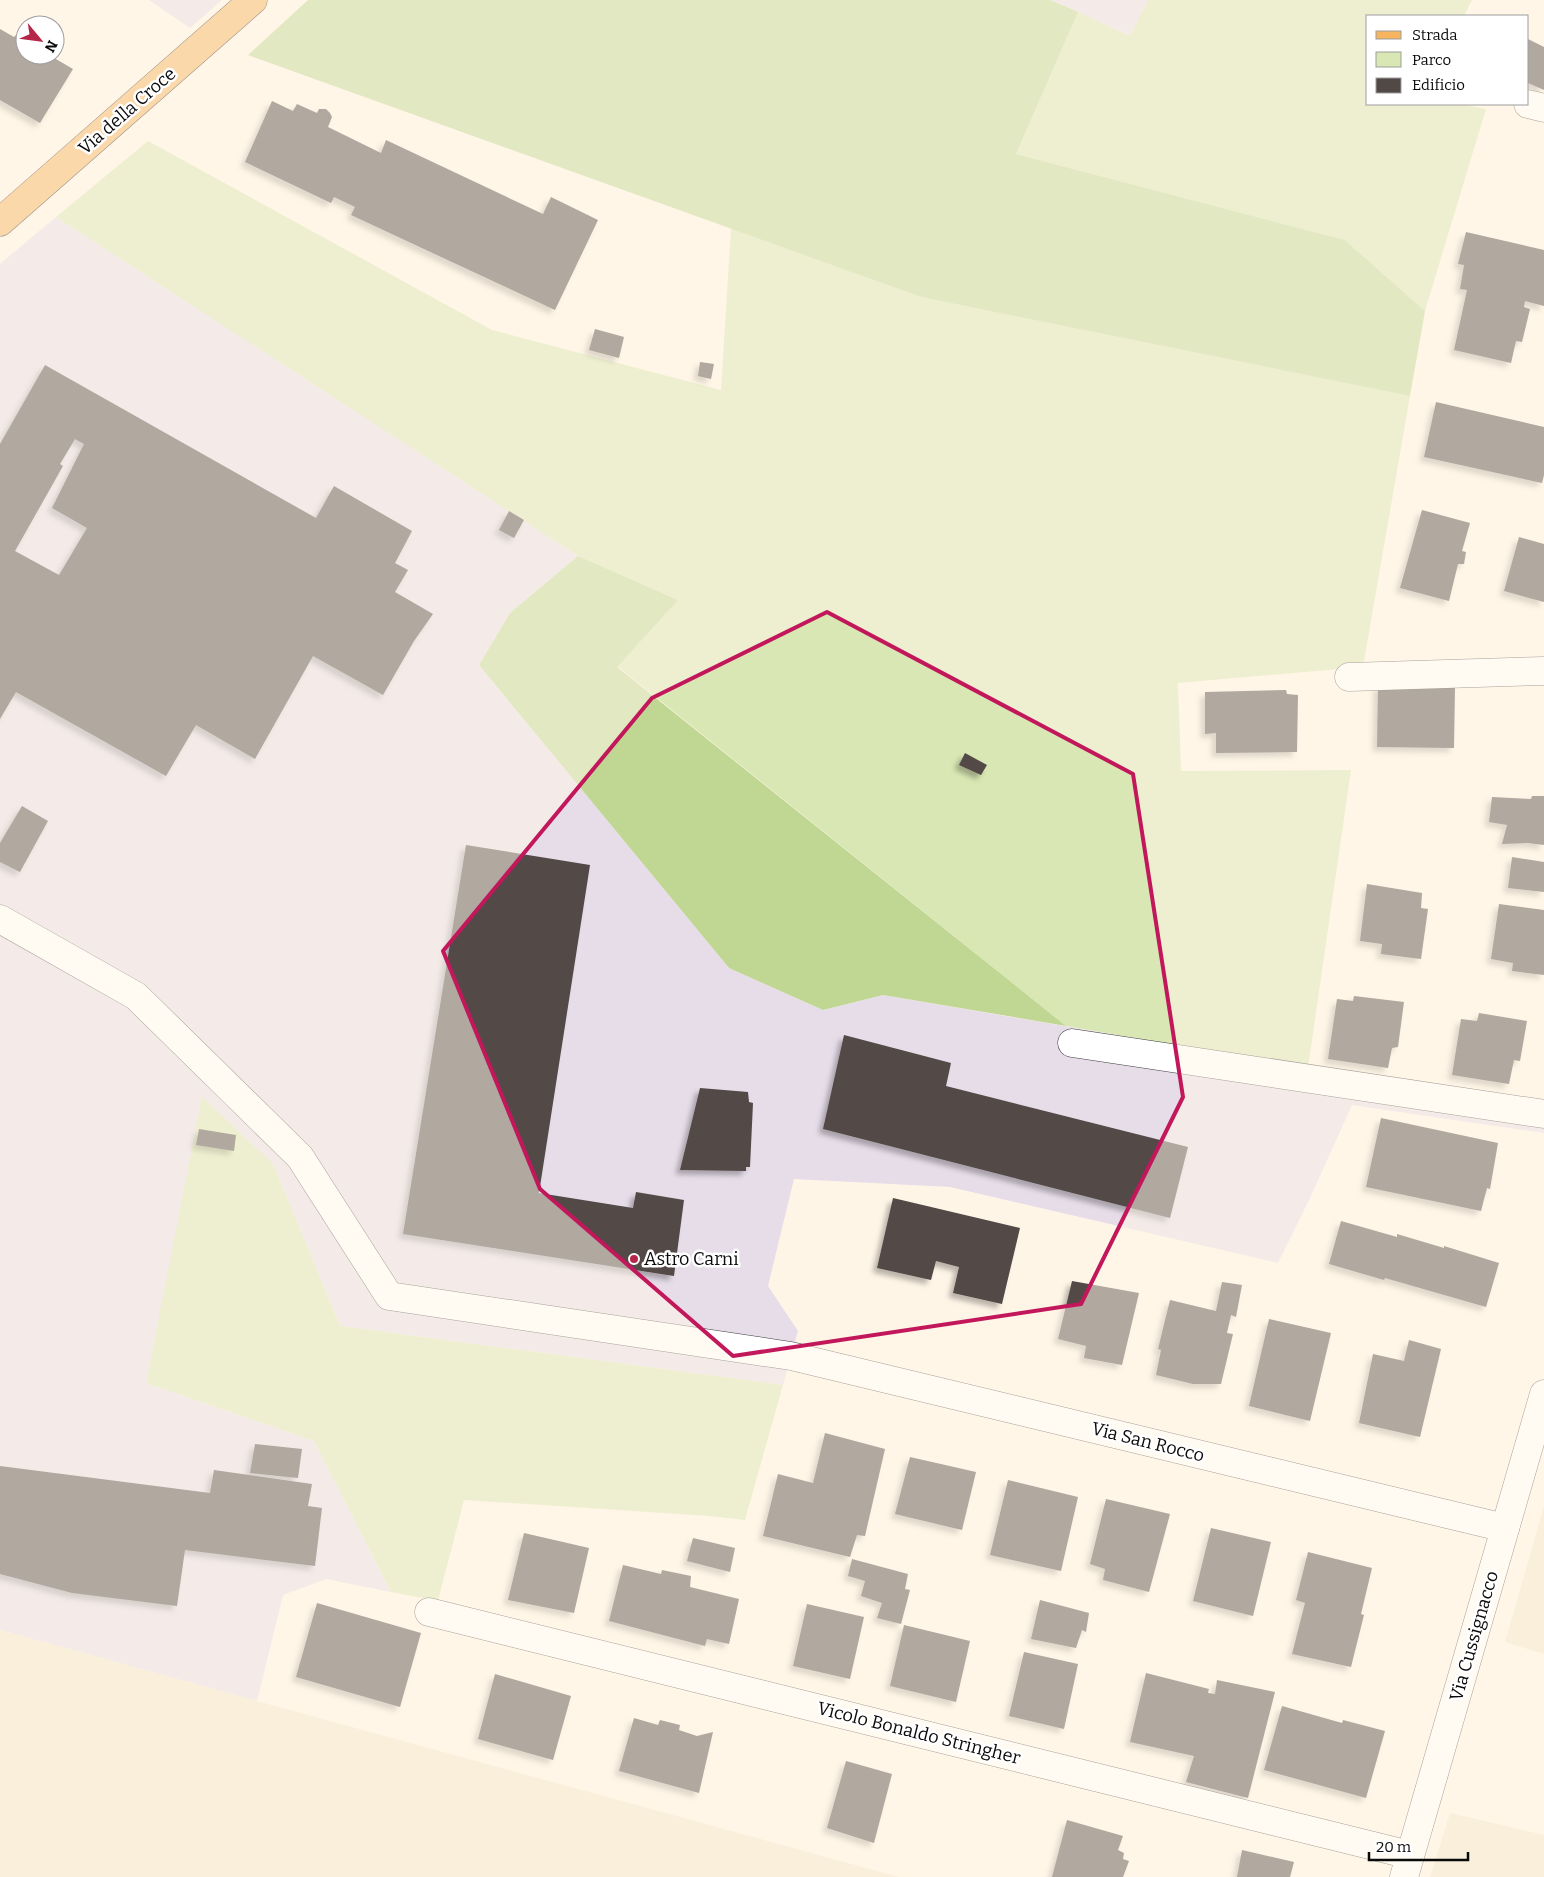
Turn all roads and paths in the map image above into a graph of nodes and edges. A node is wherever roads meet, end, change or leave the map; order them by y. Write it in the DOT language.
graph roads {
  1 [pos="253,0"];
  2 [pos="1529,104"];
  3 [pos="1544,108"];
  4 [pos="0,222"];
  5 [pos="1544,671"];
  6 [pos="1349,678"];
  7 [pos="0,919"];
  8 [pos="1072,1043"];
  9 [pos="1544,1114"];
  10 [pos="1544,1394"];
  11 [pos="1505,1528"];
  12 [pos="429,1612"];
  13 [pos="1407,1866"];
  1 -- 4 [label="main road, Via della Croce"];
  2 -- 3 [label="street"];
  5 -- 6 [label="street"];
  7 -- 11 [label="street, Via San Rocco"];
  8 -- 9 [label="street"];
  10 -- 11 [label="street, Via Cussignacco"];
  11 -- 13 [label="street, Via Cussignacco"];
  12 -- 13 [label="street, Vicolo Bonaldo Stringher"];
}
